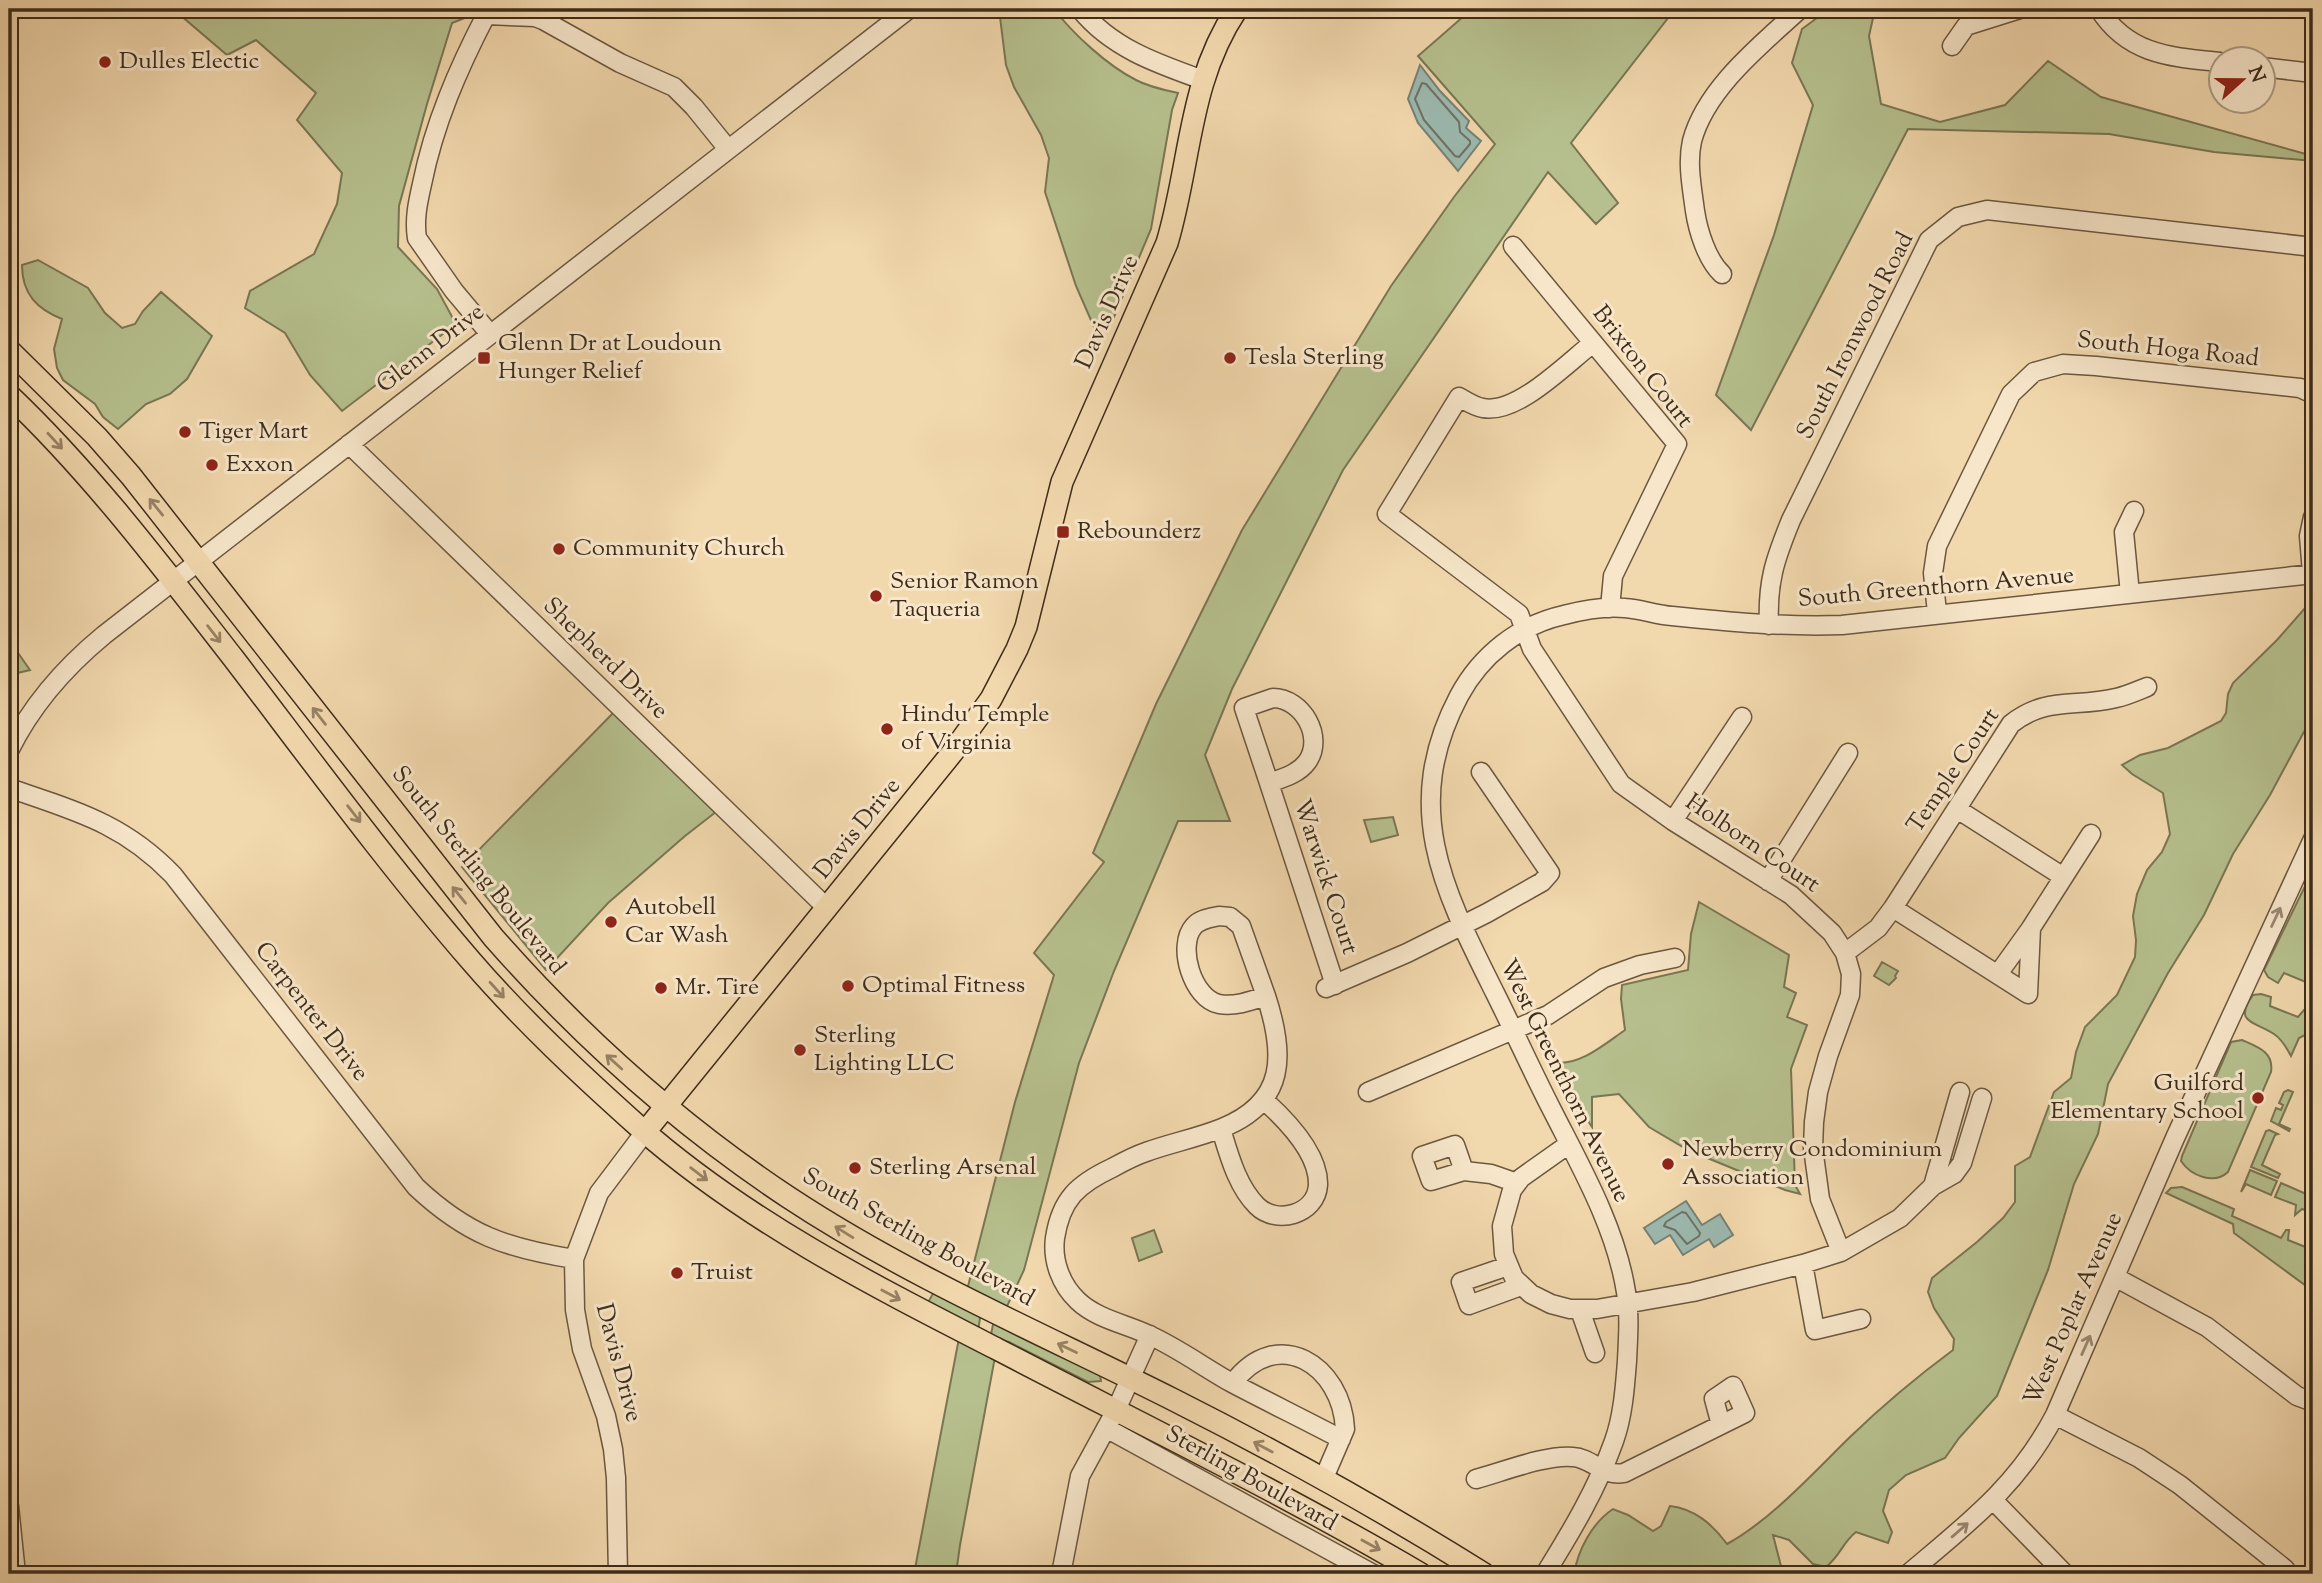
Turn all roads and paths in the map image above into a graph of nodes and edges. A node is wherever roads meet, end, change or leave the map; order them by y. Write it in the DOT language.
graph roads {
  1 [pos="909,9"];
  2 [pos="1080,9"];
  3 [pos="1237,9"];
  4 [pos="1800,9"];
  5 [pos="2020,9"];
  6 [pos="2099,9"];
  7 [pos="1952,46"];
  8 [pos="2206,60"];
  9 [pos="2276,69"];
  10 [pos="2313,73"];
  11 [pos="1203,80"];
  12 [pos="727,149"];
  13 [pos="1513,246"];
  14 [pos="2313,247"];
  15 [pos="1722,274"];
  16 [pos="489,334"];
  17 [pos="1593,343"];
  18 [pos="9,351"];
  19 [pos="2313,394"];
  20 [pos="9,395"];
  21 [pos="349,444"];
  22 [pos="2134,511"];
  23 [pos="2313,517"];
  24 [pos="199,560"];
  25 [pos="2313,573"];
  26 [pos="172,580"];
  27 [pos="2130,594"];
  28 [pos="1610,608"];
  29 [pos="1937,613"];
  30 [pos="1769,625"];
  31 [pos="1525,629"];
  32 [pos="2147,687"];
  33 [pos="1742,717"];
  34 [pos="9,751"];
  35 [pos="1848,753"];
  36 [pos="1481,772"];
  37 [pos="1269,783"];
  38 [pos="9,788"];
  39 [pos="1957,809"];
  40 [pos="1673,821"];
  41 [pos="2091,834"];
  42 [pos="2313,839"];
  43 [pos="2062,876"];
  44 [pos="1768,881"];
  45 [pos="827,908"];
  46 [pos="1893,908"];
  47 [pos="1461,926"];
  48 [pos="2031,928"];
  49 [pos="1845,953"];
  50 [pos="1675,958"];
  51 [pos="1998,974"];
  52 [pos="1266,996"];
  53 [pos="1514,1031"];
  54 [pos="1368,1092"];
  55 [pos="1960,1092"];
  56 [pos="1982,1098"];
  57 [pos="1265,1101"];
  58 [pos="666,1106"];
  59 [pos="1221,1129"];
  60 [pos="645,1132"];
  61 [pos="1569,1144"];
  62 [pos="1464,1171"];
  63 [pos="1517,1183"];
  64 [pos="1933,1186"];
  65 [pos="1841,1252"];
  66 [pos="574,1259"];
  67 [pos="1803,1264"];
  68 [pos="1508,1266"];
  69 [pos="2115,1278"];
  70 [pos="1521,1286"];
  71 [pos="1628,1304"];
  72 [pos="1580,1310"];
  73 [pos="1861,1319"];
  74 [pos="1150,1335"];
  75 [pos="1595,1353"];
  76 [pos="1129,1378"];
  77 [pos="1233,1383"];
  78 [pos="2313,1402"];
  79 [pos="2055,1415"];
  80 [pos="1111,1419"];
  81 [pos="1721,1425"];
  82 [pos="1341,1439"];
  83 [pos="1602,1470"];
  84 [pos="1476,1479"];
  85 [pos="1323,1480"];
  86 [pos="1994,1501"];
  87 [pos="9,1506"];
  88 [pos="2285,1569"];
  89 [pos="16,1574"];
  90 [pos="618,1574"];
  91 [pos="1061,1574"];
  92 [pos="1373,1574"];
  93 [pos="1420,1574"];
  94 [pos="1485,1574"];
  95 [pos="1545,1574"];
  96 [pos="1908,1574"];
  97 [pos="2065,1574"];
  1 -- 12 [label="street, Glenn Drive"];
  2 -- 11 [label="street"];
  3 -- 11 [label="main road, Davis Drive"];
  4 -- 15 [label="street"];
  5 -- 7 [label="street"];
  6 -- 8 [label="street"];
  9 -- 10 [label="street"];
  11 -- 45 [label="main road, Davis Drive"];
  12 -- 16 [label="street, Glenn Drive"];
  12 -- 16 [label="street"];
  13 -- 17 [label="street, Brixton Court"];
  14 -- 30 [label="street, South Ironwood Road"];
  16 -- 21 [label="street, Glenn Drive"];
  17 -- 28 [label="street, Brixton Court"];
  17 -- 31 [label="street, Holborn Court"];
  24 -- 18 [label="main road, South Sterling Boulevard, one-way"];
  19 -- 29 [label="street, South Hoga Road"];
  20 -- 26 [label="main road, one-way"];
  21 -- 24 [label="street, Glenn Drive"];
  21 -- 45 [label="street, Shepherd Drive"];
  22 -- 27 [label="street"];
  23 -- 25 [label="street"];
  24 -- 26 [label="street, Glenn Drive"];
  58 -- 24 [label="main road, South Sterling Boulevard, one-way"];
  25 -- 27 [label="street, South Greenthorn Avenue"];
  26 -- 34 [label="street, Glenn Drive"];
  26 -- 60 [label="main road, one-way"];
  27 -- 29 [label="street, South Greenthorn Avenue"];
  28 -- 30 [label="street, South Greenthorn Avenue"];
  28 -- 31 [label="street, South Greenthorn Avenue"];
  29 -- 30 [label="street, South Greenthorn Avenue"];
  31 -- 40 [label="street, Holborn Court"];
  31 -- 47 [label="street, West Greenthorn Avenue"];
  32 -- 39 [label="street, Temple Court"];
  33 -- 40 [label="street"];
  35 -- 44 [label="street"];
  36 -- 47 [label="street"];
  37 -- 37 [label="street, Warwick Court"];
  37 -- 47 [label="street, Warwick Court"];
  38 -- 66 [label="street, Carpenter Drive"];
  39 -- 43 [label="street"];
  39 -- 46 [label="street, Temple Court"];
  40 -- 44 [label="street, Holborn Court"];
  41 -- 43 [label="street"];
  69 -- 42 [label="street, West Poplar Avenue, one-way"];
  43 -- 48 [label="street"];
  44 -- 49 [label="street, Holborn Court"];
  45 -- 58 [label="main road, Davis Drive"];
  46 -- 49 [label="street, Temple Court"];
  46 -- 51 [label="street"];
  47 -- 53 [label="street, West Greenthorn Avenue"];
  48 -- 51 [label="street"];
  48 -- 51 [label="street"];
  49 -- 65 [label="street, Holborn Court"];
  50 -- 53 [label="street"];
  52 -- 52 [label="street"];
  52 -- 57 [label="street"];
  53 -- 54 [label="street"];
  53 -- 61 [label="street, West Greenthorn Avenue"];
  55 -- 64 [label="street"];
  56 -- 64 [label="street"];
  57 -- 59 [label="street"];
  57 -- 59 [label="street"];
  58 -- 60 [label="main road, Davis Drive"];
  76 -- 58 [label="main road, South Sterling Boulevard, one-way"];
  59 -- 74 [label="street"];
  60 -- 66 [label="street, Davis Drive"];
  60 -- 80 [label="main road, one-way"];
  61 -- 63 [label="street"];
  61 -- 71 [label="street, West Greenthorn Avenue"];
  62 -- 63 [label="street"];
  63 -- 68 [label="street"];
  64 -- 65 [label="street"];
  65 -- 67 [label="street"];
  66 -- 90 [label="street, Davis Drive"];
  67 -- 71 [label="street"];
  67 -- 73 [label="street"];
  68 -- 70 [label="street"];
  68 -- 70 [label="street"];
  69 -- 78 [label="street"];
  79 -- 69 [label="street, West Poplar Avenue, one-way"];
  70 -- 72 [label="street"];
  71 -- 72 [label="street"];
  71 -- 83 [label="street, West Greenthorn Avenue"];
  72 -- 75 [label="street"];
  74 -- 76 [label="street"];
  74 -- 77 [label="street"];
  76 -- 80 [label="street"];
  85 -- 76 [label="main road, South Sterling Boulevard, one-way"];
  77 -- 82 [label="street"];
  77 -- 82 [label="street"];
  79 -- 86 [label="street, West Poplar Avenue"];
  79 -- 88 [label="street"];
  80 -- 91 [label="street"];
  80 -- 92 [label="street, Sterling Boulevard"];
  80 -- 93 [label="main road, one-way"];
  81 -- 83 [label="street"];
  82 -- 85 [label="street"];
  83 -- 84 [label="street"];
  83 -- 95 [label="street, West Greenthorn Avenue"];
  85 -- 94 [label="main road, South Sterling Boulevard"];
  96 -- 86 [label="street, West Poplar Avenue, one-way"];
  86 -- 97 [label="street"];
  87 -- 89 [label="street"];
}
